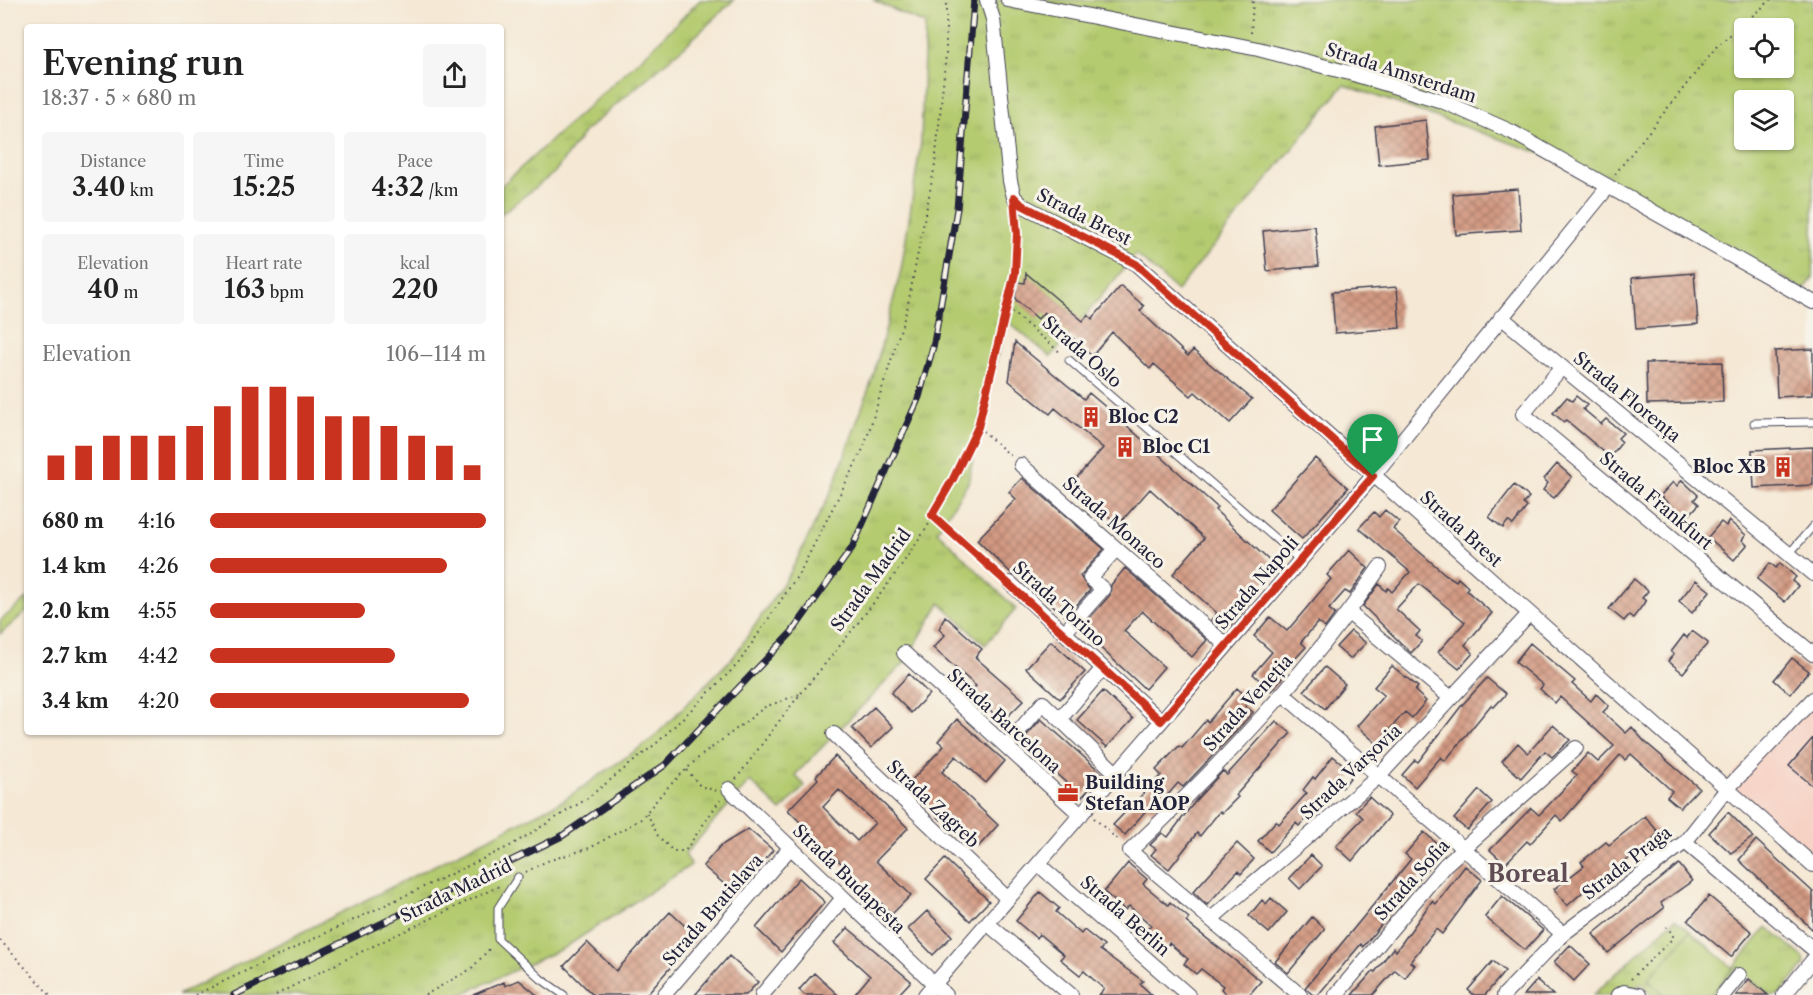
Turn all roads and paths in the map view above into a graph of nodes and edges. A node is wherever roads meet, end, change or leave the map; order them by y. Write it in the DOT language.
graph roads {
  1 [pos="946,0"];
  2 [pos="987,0"];
  3 [pos="1008,0"];
  4 [pos="1253,0"];
  5 [pos="1771,0"];
  6 [pos="1258,49"];
  7 [pos="1608,187"];
  8 [pos="1014,197"];
  9 [pos="1813,302"];
  10 [pos="1007,308"];
  11 [pos="1501,317"];
  12 [pos="1069,360"];
  13 [pos="1562,367"];
  14 [pos="1813,422"];
  15 [pos="1754,423"];
  16 [pos="978,427"];
  17 [pos="1021,465"];
  18 [pos="1373,476"];
  19 [pos="932,515"];
  20 [pos="1813,526"];
  21 [pos="1116,549"];
  22 [pos="1789,554"];
  23 [pos="1300,560"];
  24 [pos="1380,567"];
  25 [pos="1813,574"];
  26 [pos="1010,583"];
  27 [pos="1349,613"];
  28 [pos="1529,614"];
  29 [pos="1064,633"];
  30 [pos="1227,645"];
  31 [pos="904,653"];
  32 [pos="1813,654"];
  33 [pos="1103,668"];
  34 [pos="800,694"];
  35 [pos="1283,694"];
  36 [pos="1451,698"];
  37 [pos="1813,699"];
  38 [pos="1060,719"];
  39 [pos="1161,721"];
  40 [pos="834,735"];
  41 [pos="1006,746"];
  42 [pos="1576,748"];
  43 [pos="686,769"];
  44 [pos="1116,773"];
  45 [pos="1379,776"];
  46 [pos="729,789"];
  47 [pos="1727,789"];
  48 [pos="1083,812"];
  49 [pos="647,813"];
  50 [pos="1685,842"];
  51 [pos="790,848"];
  52 [pos="1464,849"];
  53 [pos="1130,850"];
  54 [pos="1038,864"];
  55 [pos="1813,865"];
  56 [pos="518,876"];
  57 [pos="843,898"];
  58 [pos="1008,899"];
  59 [pos="1211,919"];
  60 [pos="987,923"];
  61 [pos="1666,927"];
  62 [pos="1563,934"];
  63 [pos="498,939"];
  64 [pos="0,940"];
  65 [pos="1813,949"];
  66 [pos="1813,960"];
  67 [pos="1739,975"];
  68 [pos="930,990"];
  69 [pos="1621,993"];
  70 [pos="50,995"];
  71 [pos="195,995"];
  72 [pos="276,995"];
  73 [pos="425,995"];
  74 [pos="564,995"];
  75 [pos="664,995"];
  76 [pos="762,995"];
  77 [pos="946,995"];
  78 [pos="1071,995"];
  79 [pos="1188,995"];
  80 [pos="1300,995"];
  81 [pos="1336,995"];
  82 [pos="1504,995"];
  83 [pos="1639,995"];
  84 [pos="1723,995"];
  85 [pos="1784,995"];
  1 -- 71 [label="path"];
  2 -- 8 [label="street"];
  3 -- 6 [label="street, Strada Amsterdam"];
  4 -- 6 [label="path"];
  5 -- 7 [label="path"];
  6 -- 7 [label="street, Strada Amsterdam"];
  7 -- 9 [label="street, Strada Amsterdam"];
  7 -- 11 [label="street, Strada Napoli"];
  8 -- 10 [label="path, Strada Madrid"];
  8 -- 18 [label="street, Strada Brest"];
  10 -- 12 [label="path, Strada Oslo"];
  10 -- 16 [label="path, Strada Madrid"];
  11 -- 13 [label="street, Strada Florența"];
  11 -- 18 [label="street, Strada Napoli"];
  12 -- 23 [label="lane, Strada Oslo"];
  13 -- 22 [label="street, Strada Florența"];
  13 -- 32 [label="street, Strada Frankfurt"];
  14 -- 15 [label="lane"];
  16 -- 17 [label="path"];
  16 -- 19 [label="path, Strada Madrid"];
  17 -- 21 [label="street, Strada Monaco"];
  18 -- 23 [label="street, Strada Napoli"];
  18 -- 28 [label="street, Strada Brest"];
  19 -- 26 [label="path, Strada Torino"];
  19 -- 34 [label="path, Strada Madrid"];
  20 -- 22 [label="lane"];
  21 -- 29 [label="street"];
  21 -- 30 [label="street, Strada Monaco"];
  22 -- 25 [label="street, Strada Florența"];
  23 -- 30 [label="street, Strada Napoli"];
  24 -- 27 [label="street, Strada Veneția"];
  26 -- 29 [label="street, Strada Torino"];
  27 -- 35 [label="street, Strada Veneția"];
  27 -- 36 [label="street"];
  28 -- 36 [label="street, Strada Varșovia"];
  28 -- 47 [label="street, Strada Brest"];
  29 -- 33 [label="street, Strada Torino"];
  30 -- 39 [label="street, Strada Napoli"];
  31 -- 41 [label="street, Strada Barcelona"];
  33 -- 38 [label="street"];
  33 -- 39 [label="street, Strada Torino"];
  34 -- 43 [label="path, Strada Madrid"];
  34 -- 46 [label="path, Strada Madrid"];
  35 -- 45 [label="street"];
  35 -- 53 [label="street, Strada Veneția"];
  36 -- 45 [label="street, Strada Varșovia"];
  37 -- 47 [label="street, Strada Praga"];
  38 -- 41 [label="street"];
  38 -- 44 [label="street"];
  39 -- 44 [label="street, Strada Napoli"];
  40 -- 58 [label="street, Strada Zagreb"];
  41 -- 48 [label="street, Strada Barcelona"];
  42 -- 52 [label="street, Strada Sofia"];
  43 -- 46 [label="path"];
  43 -- 49 [label="path, Strada Madrid"];
  44 -- 48 [label="street, Strada Napoli"];
  45 -- 52 [label="street"];
  45 -- 59 [label="street, Strada Varșovia"];
  46 -- 49 [label="path, Strada Madrid"];
  46 -- 51 [label="street, Strada Budapesta"];
  47 -- 50 [label="street, Strada Praga"];
  47 -- 55 [label="street, Strada Brest"];
  48 -- 53 [label="path"];
  48 -- 54 [label="street, Strada Napoli"];
  49 -- 56 [label="path, Strada Madrid"];
  50 -- 62 [label="street, Strada Praga"];
  50 -- 65 [label="street"];
  51 -- 57 [label="street, Strada Budapesta"];
  51 -- 75 [label="street, Strada Bratislava"];
  52 -- 62 [label="street"];
  52 -- 81 [label="street, Strada Sofia"];
  53 -- 59 [label="street"];
  54 -- 58 [label="street, Strada Napoli"];
  54 -- 79 [label="street, Strada Berlin"];
  56 -- 63 [label="lane"];
  56 -- 72 [label="path, Strada Madrid"];
  57 -- 68 [label="street, Strada Budapesta"];
  57 -- 76 [label="street"];
  58 -- 60 [label="street, Strada Napoli"];
  59 -- 80 [label="street"];
  60 -- 68 [label="street, Strada Napoli"];
  60 -- 78 [label="street"];
  61 -- 69 [label="path"];
  62 -- 82 [label="street, Strada Praga"];
  63 -- 73 [label="path"];
  63 -- 74 [label="lane"];
  64 -- 70 [label="path"];
  66 -- 85 [label="street"];
  67 -- 84 [label="street"];
  68 -- 77 [label="street, Strada Budapesta"];
  69 -- 83 [label="street"];
}
